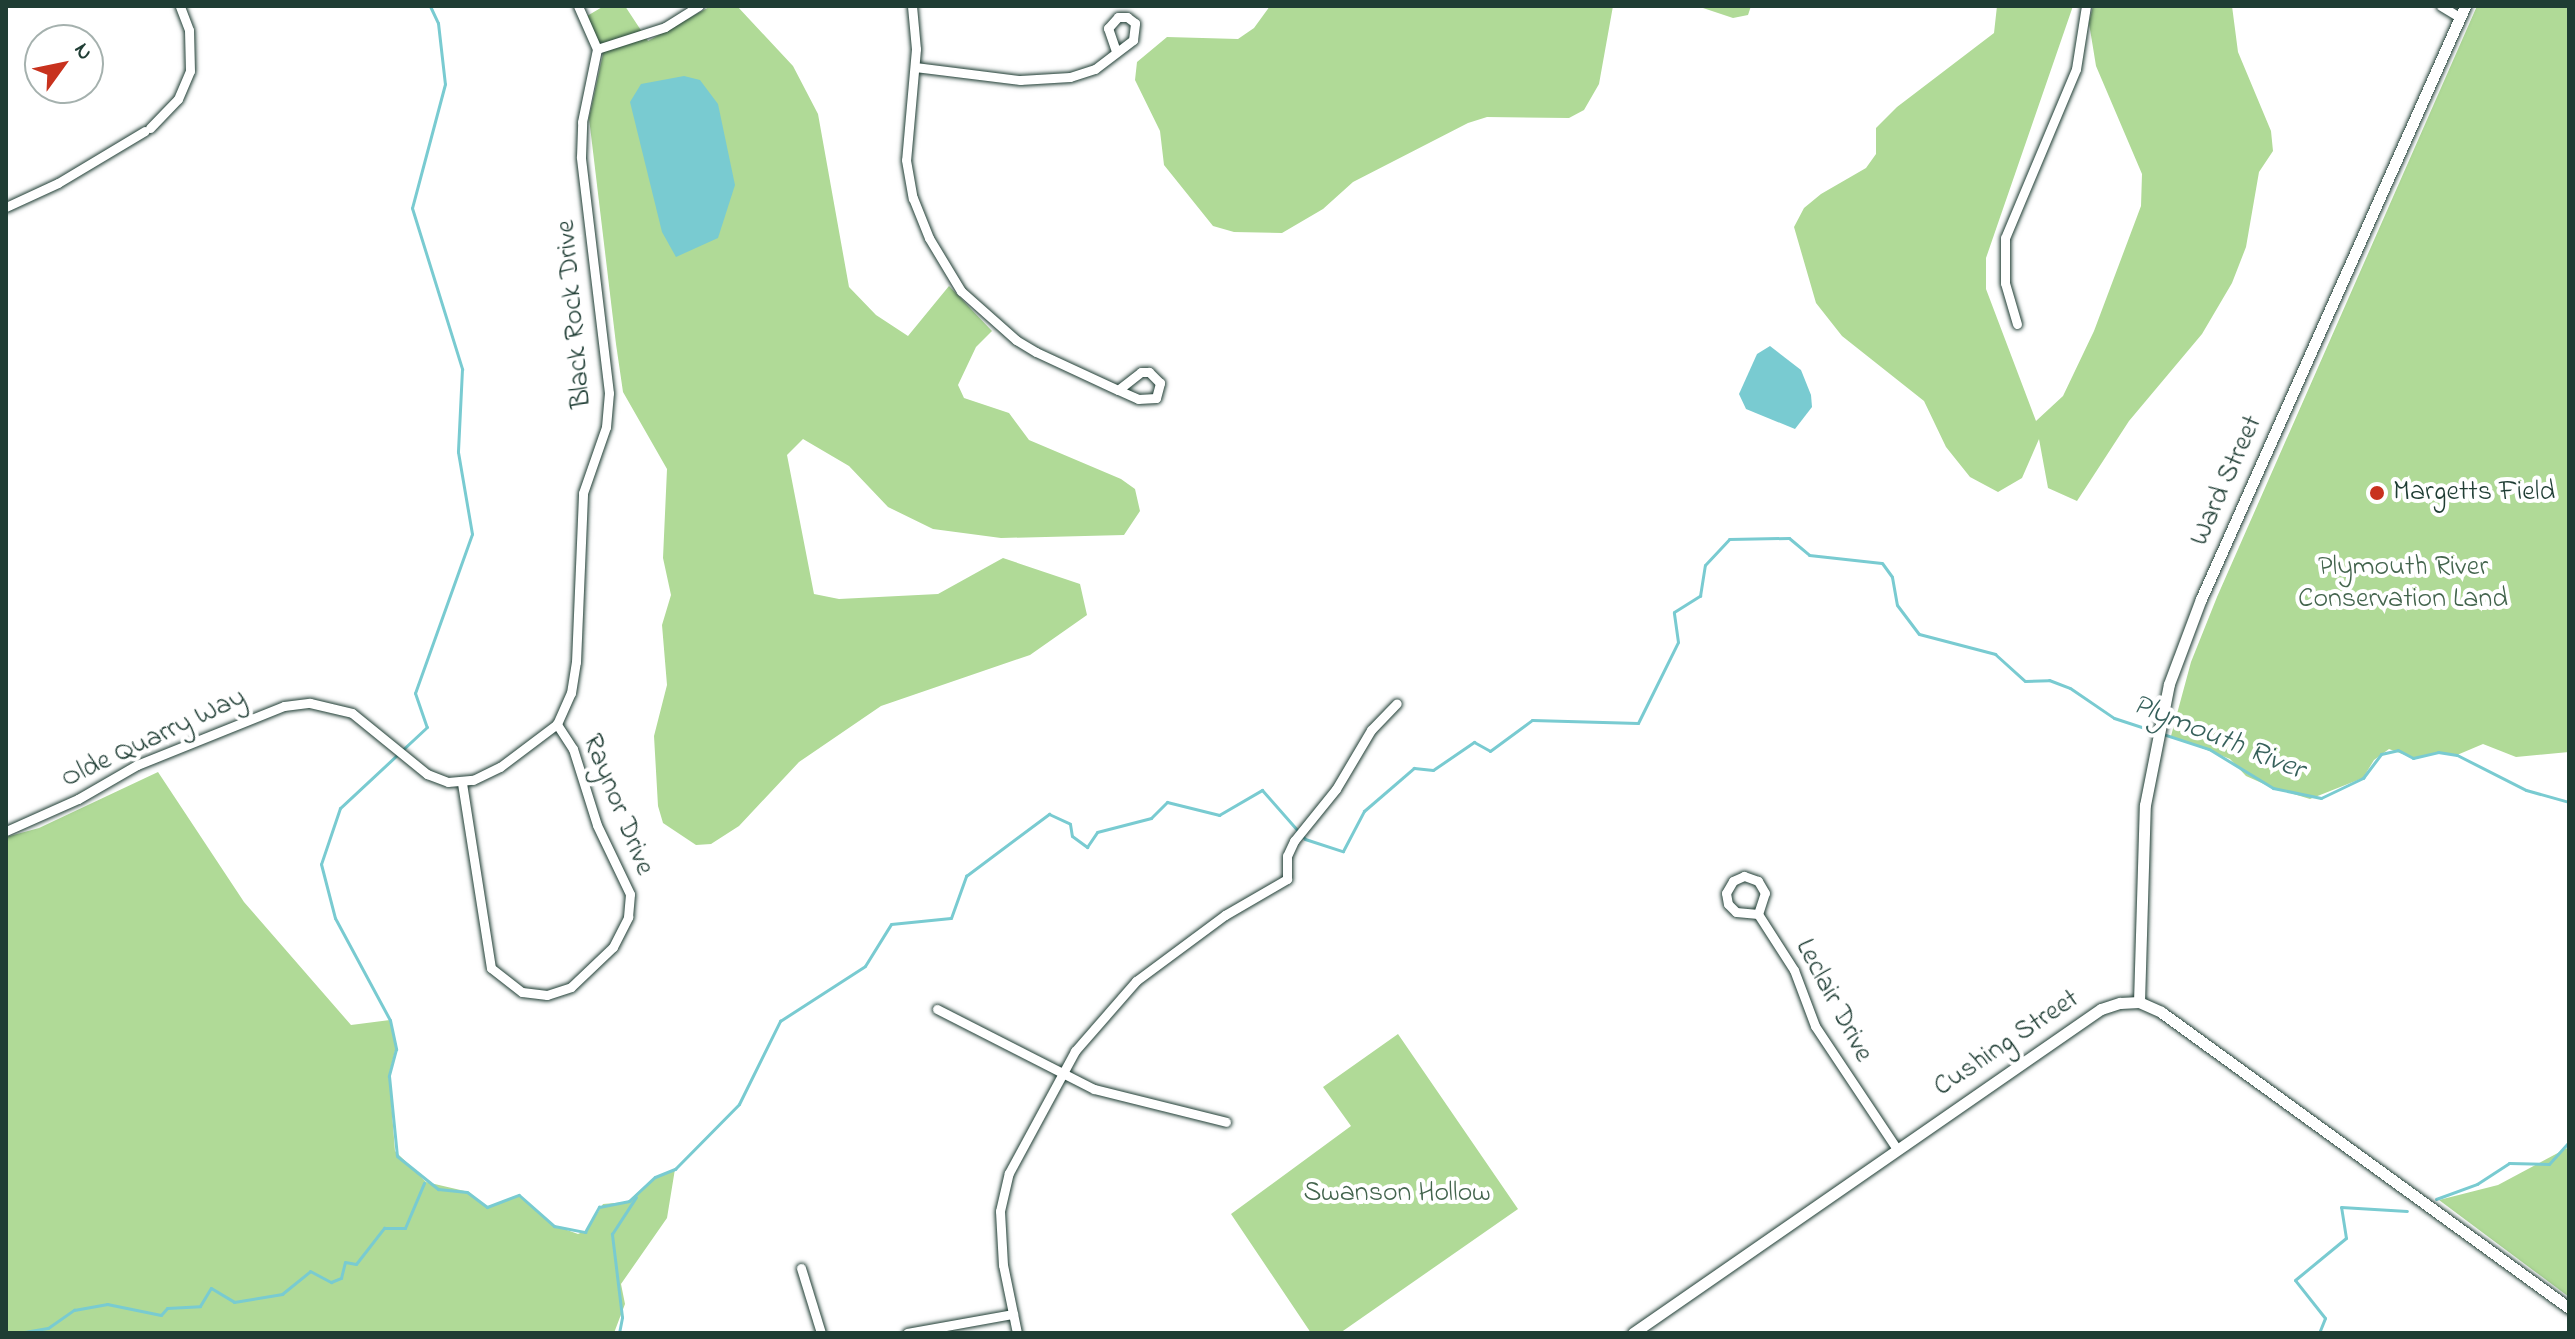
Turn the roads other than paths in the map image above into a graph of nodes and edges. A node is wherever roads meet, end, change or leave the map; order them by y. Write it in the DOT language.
graph roads {
  1 [pos="180,6"];
  2 [pos="578,6"];
  3 [pos="699,6"];
  4 [pos="912,6"];
  5 [pos="2086,6"];
  6 [pos="2441,6"];
  7 [pos="2462,12"];
  8 [pos="597,49"];
  9 [pos="1116,51"];
  10 [pos="915,67"];
  11 [pos="6,207"];
  12 [pos="2017,324"];
  13 [pos="1118,390"];
  14 [pos="1397,703"];
  15 [pos="557,724"];
  16 [pos="462,783"];
  17 [pos="6,831"];
  18 [pos="1758,914"];
  19 [pos="2139,1002"];
  20 [pos="937,1009"];
  21 [pos="1061,1074"];
  22 [pos="1226,1122"];
  23 [pos="1897,1149"];
  24 [pos="801,1268"];
  25 [pos="2569,1308"];
  26 [pos="1013,1314"];
  27 [pos="821,1333"];
  28 [pos="907,1333"];
  29 [pos="1017,1333"];
  30 [pos="1633,1333"];
  1 -- 11 [label="street"];
  2 -- 8 [label="street"];
  3 -- 8 [label="street"];
  4 -- 10 [label="street"];
  5 -- 12 [label="street"];
  6 -- 7 [label="street"];
  7 -- 19 [label="street, Ward Street"];
  8 -- 15 [label="street, Black Rock Drive"];
  9 -- 10 [label="street"];
  10 -- 13 [label="street"];
  14 -- 21 [label="street"];
  15 -- 16 [label="street, Black Rock Drive"];
  15 -- 16 [label="street, Raynor Drive"];
  16 -- 17 [label="street, Olde Quarry Way"];
  18 -- 18 [label="street, Leclair Drive"];
  18 -- 23 [label="street, Leclair Drive"];
  19 -- 23 [label="street, Cushing Street"];
  19 -- 25 [label="street"];
  20 -- 21 [label="street"];
  21 -- 22 [label="street"];
  21 -- 26 [label="street"];
  23 -- 30 [label="street, Cushing Street"];
  24 -- 27 [label="street"];
  26 -- 28 [label="street"];
  26 -- 29 [label="street"];
}
